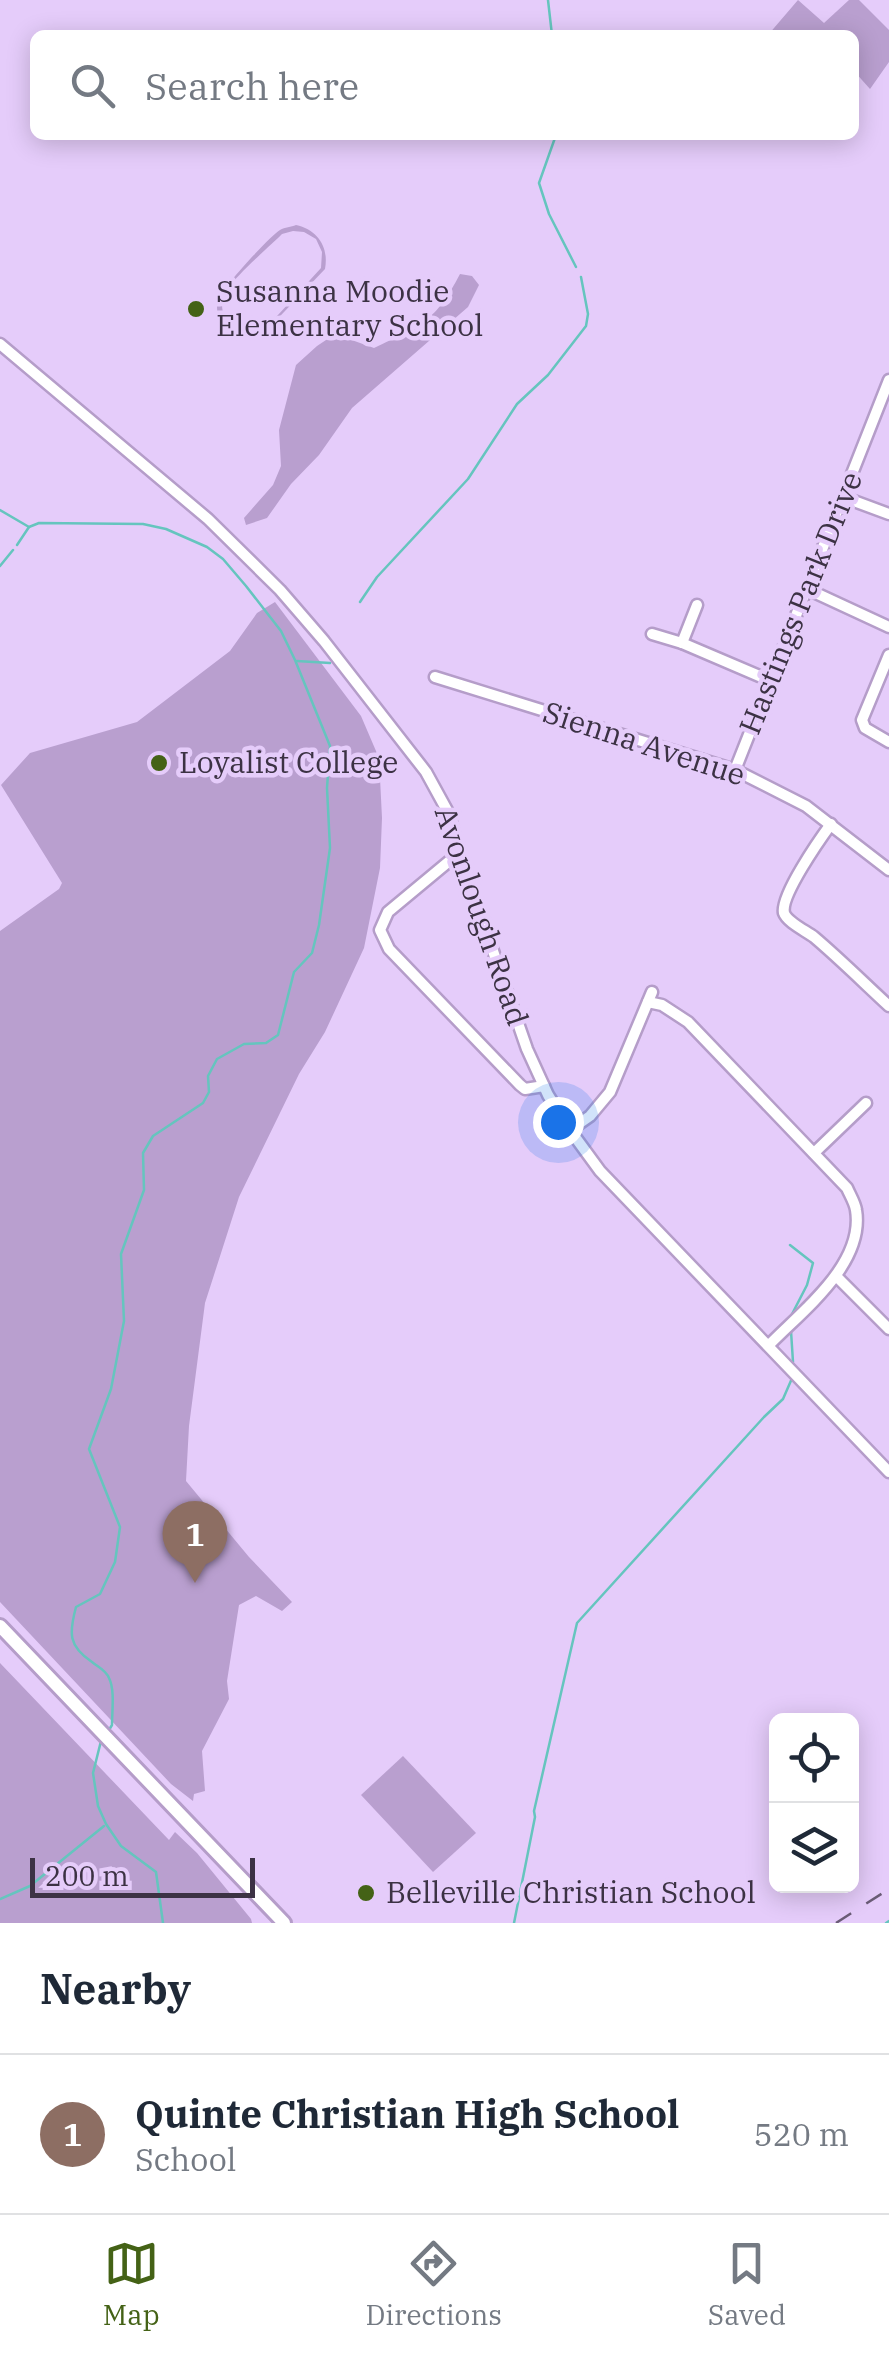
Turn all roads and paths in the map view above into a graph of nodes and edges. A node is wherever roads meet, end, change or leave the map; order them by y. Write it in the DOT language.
graph roads {
  1 [pos="0,344"];
  2 [pos="889,380"];
  3 [pos="843,497"];
  4 [pos="889,514"];
  5 [pos="807,589"];
  6 [pos="697,605"];
  7 [pos="889,627"];
  8 [pos="652,634"];
  9 [pos="682,643"];
  10 [pos="889,655"];
  11 [pos="435,677"];
  12 [pos="770,681"];
  13 [pos="889,742"];
  14 [pos="736,770"];
  15 [pos="831,824"];
  16 [pos="459,852"];
  17 [pos="889,870"];
  18 [pos="889,1006"];
  19 [pos="544,1086"];
  20 [pos="866,1103"];
  21 [pos="570,1130"];
  22 [pos="814,1153"];
  23 [pos="837,1277"];
  24 [pos="889,1329"];
  25 [pos="769,1344"];
  26 [pos="889,1472"];
  27 [pos="0,1626"];
  28 [pos="284,1923"];
  1 -- 16 [label="street, Avonlough Road"];
  2 -- 3 [label="street, Hastings Park Drive"];
  3 -- 4 [label="street"];
  3 -- 5 [label="street, Hastings Park Drive"];
  5 -- 7 [label="street"];
  5 -- 12 [label="street, Hastings Park Drive"];
  6 -- 9 [label="street"];
  8 -- 9 [label="street"];
  9 -- 12 [label="street"];
  10 -- 13 [label="street"];
  11 -- 14 [label="street, Sienna Avenue"];
  12 -- 14 [label="street, Hastings Park Drive"];
  14 -- 15 [label="street, Sienna Avenue"];
  15 -- 17 [label="street, Sienna Avenue"];
  15 -- 18 [label="street"];
  16 -- 19 [label="street, Avonlough Road"];
  16 -- 19 [label="street"];
  19 -- 21 [label="street, Avonlough Road"];
  20 -- 22 [label="street"];
  21 -- 22 [label="street"];
  21 -- 25 [label="street, Avonlough Road"];
  22 -- 23 [label="street"];
  23 -- 24 [label="street"];
  23 -- 25 [label="street"];
  25 -- 26 [label="street, Avonlough Road"];
  27 -- 28 [label="main road"];
}
